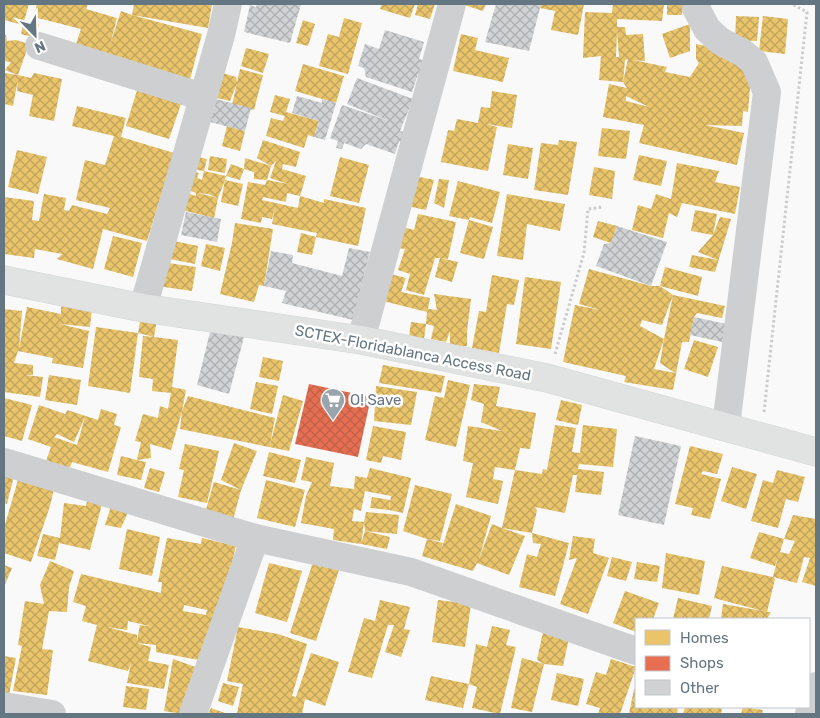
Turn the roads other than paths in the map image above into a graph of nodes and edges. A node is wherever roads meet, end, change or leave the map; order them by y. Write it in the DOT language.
graph roads {
  1 [pos="228,4"];
  2 [pos="452,4"];
  3 [pos="697,4"];
  4 [pos="39,46"];
  5 [pos="203,97"];
  6 [pos="4,280"];
  7 [pos="143,308"];
  8 [pos="361,340"];
  9 [pos="726,426"];
  10 [pos="816,452"];
  11 [pos="4,462"];
  12 [pos="256,538"];
  13 [pos="635,651"];
  14 [pos="4,706"];
  15 [pos="52,714"];
  16 [pos="193,714"];
  1 -- 5 [label="street"];
  2 -- 8 [label="street"];
  3 -- 9 [label="street"];
  4 -- 5 [label="street"];
  5 -- 7 [label="street"];
  6 -- 7 [label="main road, SCTEX-Floridablanca Access Road"];
  7 -- 8 [label="main road, SCTEX-Floridablanca Access Road"];
  8 -- 9 [label="main road, SCTEX-Floridablanca Access Road"];
  9 -- 10 [label="main road, SCTEX-Floridablanca Access Road"];
  11 -- 12 [label="street"];
  12 -- 13 [label="street"];
  12 -- 16 [label="street"];
  14 -- 15 [label="street"];
}
